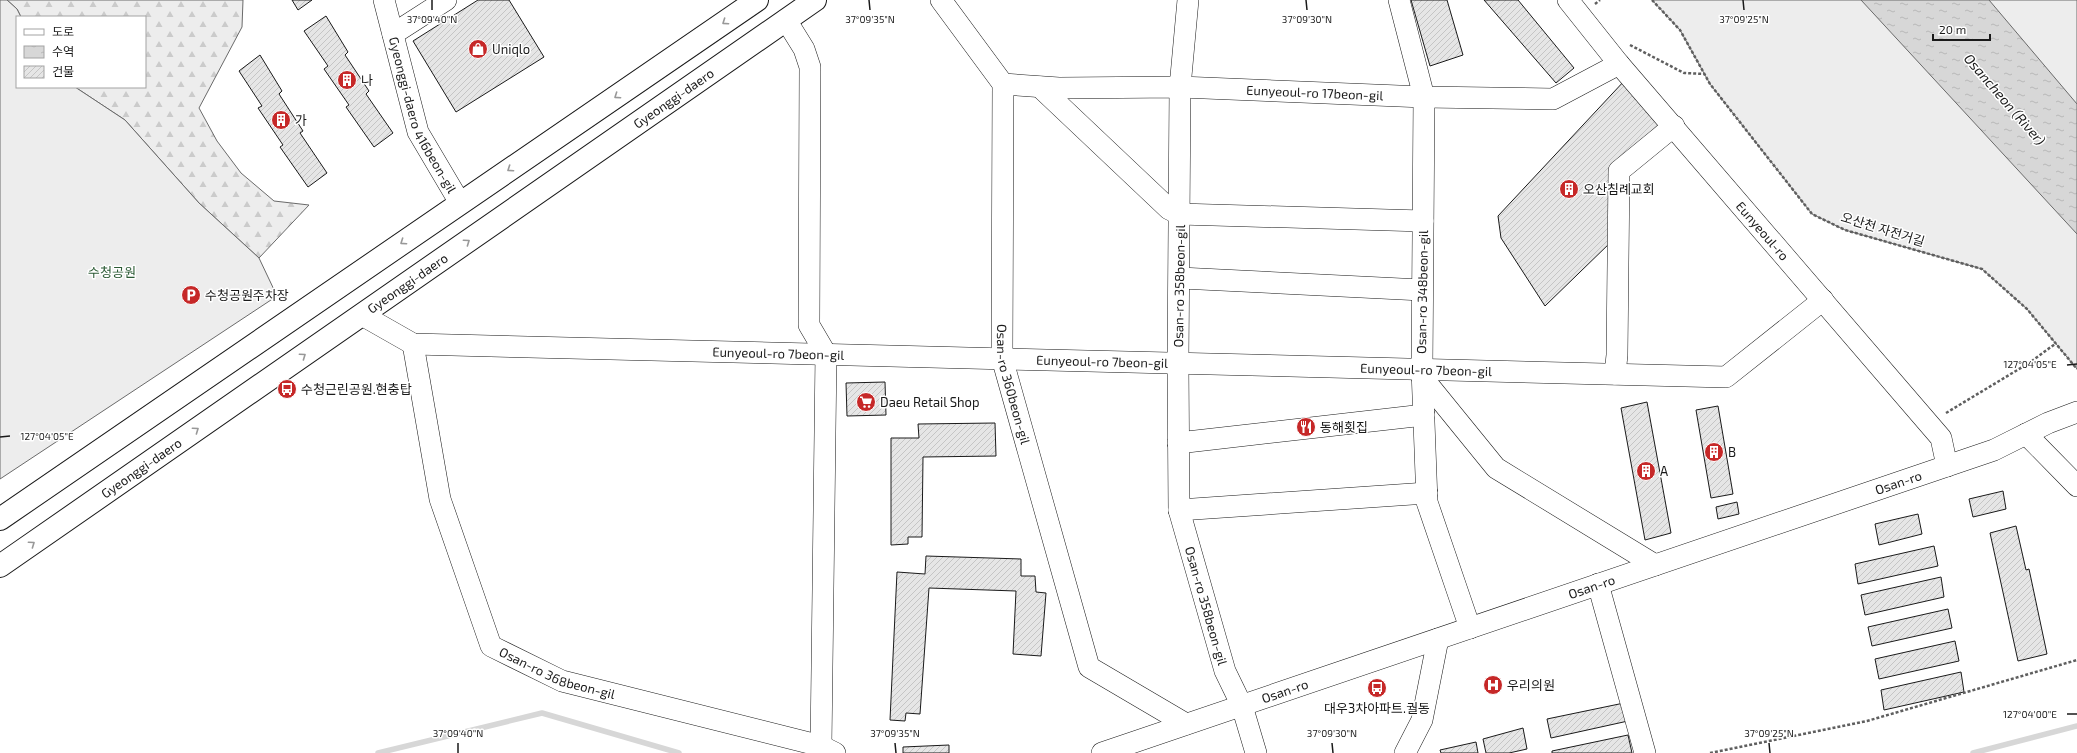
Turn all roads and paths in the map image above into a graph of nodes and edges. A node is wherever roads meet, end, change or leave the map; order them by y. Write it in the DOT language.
graph roads {
  1 [pos="384,0"];
  2 [pos="446,0"];
  3 [pos="757,0"];
  4 [pos="815,0"];
  5 [pos="941,0"];
  6 [pos="1188,0"];
  7 [pos="1399,0"];
  8 [pos="1568,0"];
  9 [pos="1652,0"];
  10 [pos="786,20"];
  11 [pos="393,34"];
  12 [pos="1624,42"];
  13 [pos="1619,64"];
  14 [pos="1704,74"];
  15 [pos="1002,84"];
  16 [pos="1180,86"];
  17 [pos="1040,87"];
  18 [pos="1424,97"];
  19 [pos="1674,126"];
  20 [pos="460,203"];
  21 [pos="1179,214"];
  22 [pos="1423,221"];
  23 [pos="1180,278"];
  24 [pos="1422,290"];
  25 [pos="1823,300"];
  26 [pos="362,315"];
  27 [pos="413,344"];
  28 [pos="2055,344"];
  29 [pos="826,354"];
  30 [pos="1002,358"];
  31 [pos="1178,363"];
  32 [pos="2077,369"];
  33 [pos="1422,373"];
  34 [pos="1615,374"];
  35 [pos="2077,412"];
  36 [pos="1424,415"];
  37 [pos="1928,422"];
  38 [pos="2026,434"];
  39 [pos="1178,443"];
  40 [pos="1947,466"];
  41 [pos="2077,486"];
  42 [pos="1427,493"];
  43 [pos="1179,510"];
  44 [pos="0,519"];
  45 [pos="1655,565"];
  46 [pos="0,566"];
  47 [pos="1598,584"];
  48 [pos="1470,628"];
  49 [pos="1438,639"];
  50 [pos="2077,660"];
  51 [pos="1242,706"];
  52 [pos="1186,724"];
  53 [pos="828,750"];
  54 [pos="1102,753"];
  55 [pos="1256,753"];
  56 [pos="1405,753"];
  57 [pos="1646,753"];
  58 [pos="1710,753"];
  1 -- 11 [label="street, Gyeonggi-daero 416beon-gil"];
  2 -- 11 [label="street"];
  3 -- 20 [label="main road, one-way"];
  4 -- 10 [label="main road, Gyeonggi-daero"];
  5 -- 15 [label="street"];
  6 -- 16 [label="street, Osan-ro 358beon-gil"];
  7 -- 18 [label="street, Osan-ro 348beon-gil"];
  8 -- 13 [label="street, Eunyeoul-ro"];
  9 -- 14 [label="path, 오산천 자전거길"];
  26 -- 10 [label="main road, Gyeonggi-daero, one-way"];
  10 -- 29 [label="street"];
  11 -- 20 [label="street, Gyeonggi-daero 416beon-gil"];
  12 -- 14 [label="path"];
  13 -- 18 [label="street, Eunyeoul-ro 17beon-gil"];
  13 -- 19 [label="street, Eunyeoul-ro"];
  14 -- 28 [label="path, 오산천 자전거길"];
  15 -- 17 [label="street, Eunyeoul-ro 17beon-gil"];
  15 -- 30 [label="street, Osan-ro 360beon-gil"];
  16 -- 17 [label="street, Eunyeoul-ro 17beon-gil"];
  16 -- 18 [label="street, Eunyeoul-ro 17beon-gil"];
  16 -- 21 [label="street, Osan-ro 358beon-gil"];
  17 -- 21 [label="street"];
  18 -- 22 [label="street, Osan-ro 348beon-gil"];
  19 -- 25 [label="street, Eunyeoul-ro"];
  19 -- 34 [label="street"];
  20 -- 44 [label="main road, one-way"];
  21 -- 22 [label="street"];
  21 -- 23 [label="street, Osan-ro 358beon-gil"];
  22 -- 24 [label="street, Osan-ro 348beon-gil"];
  23 -- 24 [label="street"];
  23 -- 31 [label="street, Osan-ro 358beon-gil"];
  24 -- 33 [label="street, Osan-ro 348beon-gil"];
  25 -- 34 [label="street, Eunyeoul-ro 7beon-gil"];
  25 -- 37 [label="street, Eunyeoul-ro"];
  26 -- 27 [label="street, Eunyeoul-ro 7beon-gil"];
  46 -- 26 [label="main road, Gyeonggi-daero, one-way"];
  27 -- 29 [label="street, Eunyeoul-ro 7beon-gil"];
  27 -- 53 [label="street, Osan-ro 368beon-gil"];
  28 -- 32 [label="path, 오산천 자전거길"];
  28 -- 37 [label="path"];
  29 -- 30 [label="street, Eunyeoul-ro 7beon-gil"];
  29 -- 53 [label="street"];
  30 -- 31 [label="street, Eunyeoul-ro 7beon-gil"];
  30 -- 52 [label="street, Osan-ro 360beon-gil"];
  31 -- 33 [label="street, Eunyeoul-ro 7beon-gil"];
  31 -- 39 [label="street, Osan-ro 358beon-gil"];
  33 -- 34 [label="street, Eunyeoul-ro 7beon-gil"];
  33 -- 36 [label="street, Osan-ro 348beon-gil"];
  33 -- 45 [label="street"];
  35 -- 38 [label="street, Osan-ro"];
  36 -- 39 [label="street"];
  36 -- 42 [label="street, Osan-ro 348beon-gil"];
  37 -- 40 [label="street, Eunyeoul-ro"];
  38 -- 40 [label="street, Osan-ro"];
  38 -- 41 [label="street"];
  39 -- 43 [label="street, Osan-ro 358beon-gil"];
  40 -- 45 [label="street, Osan-ro"];
  42 -- 43 [label="street"];
  42 -- 48 [label="street, Osan-ro 348beon-gil"];
  43 -- 51 [label="street, Osan-ro 358beon-gil"];
  45 -- 47 [label="street, Osan-ro"];
  47 -- 48 [label="street, Osan-ro"];
  47 -- 57 [label="street"];
  48 -- 49 [label="street, Osan-ro"];
  49 -- 51 [label="street, Osan-ro"];
  49 -- 56 [label="street"];
  50 -- 58 [label="path"];
  51 -- 52 [label="street, Osan-ro"];
  51 -- 55 [label="street, Osan-ro 358beon-gil"];
  52 -- 54 [label="street, Osan-ro"];
}
